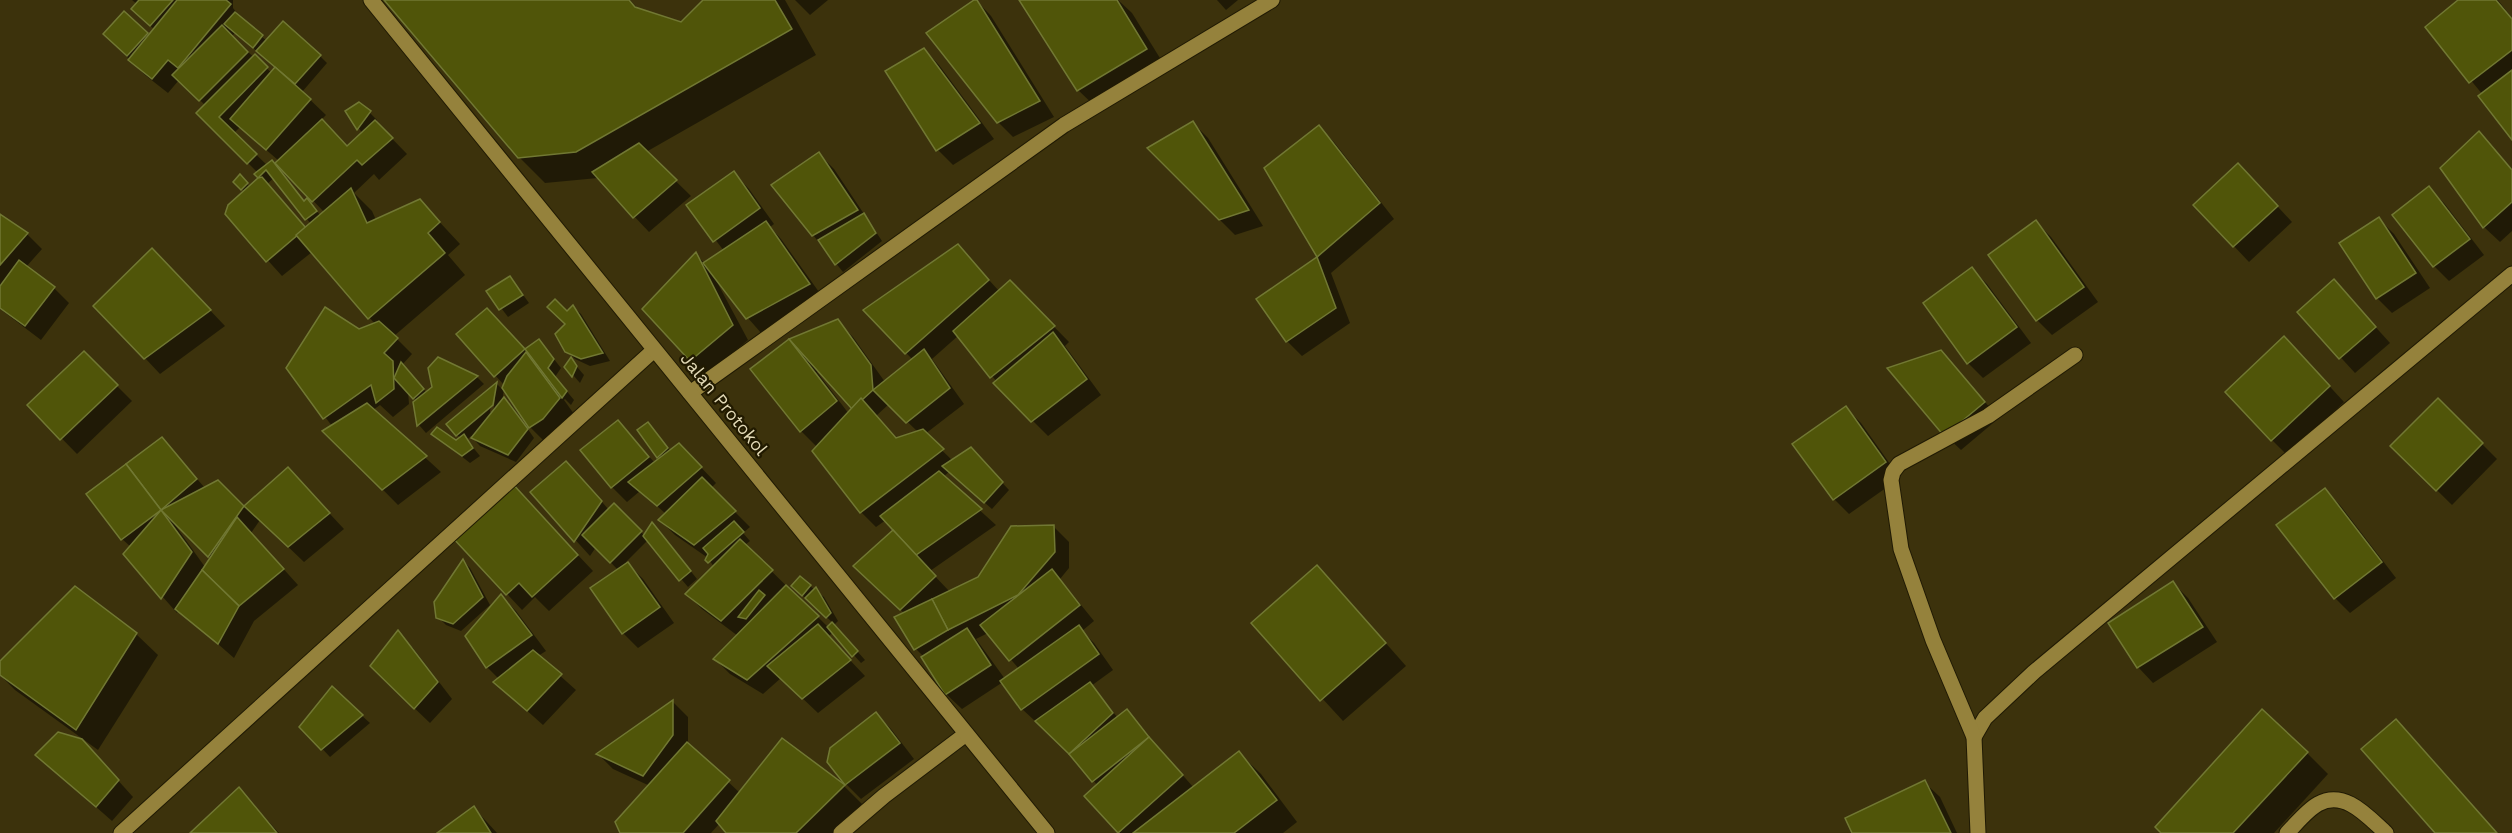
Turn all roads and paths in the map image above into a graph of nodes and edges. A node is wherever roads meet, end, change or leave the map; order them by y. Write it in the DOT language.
graph roads {
  1 [pos="371,0"];
  2 [pos="1272,0"];
  3 [pos="2512,273"];
  4 [pos="654,350"];
  5 [pos="2075,356"];
  6 [pos="690,393"];
  7 [pos="966,734"];
  8 [pos="1974,737"];
  9 [pos="121,833"];
  10 [pos="841,833"];
  11 [pos="1047,833"];
  12 [pos="1978,833"];
  13 [pos="2287,833"];
  14 [pos="2386,833"];
  1 -- 4 [label="street, Jalan Protokol"];
  2 -- 6 [label="street"];
  3 -- 8 [label="street"];
  4 -- 6 [label="street, Jalan Protokol"];
  4 -- 9 [label="street"];
  5 -- 8 [label="street"];
  6 -- 7 [label="street, Jalan Protokol"];
  7 -- 10 [label="street"];
  7 -- 11 [label="street, Jalan Protokol"];
  8 -- 12 [label="street"];
  13 -- 14 [label="street"];
}
